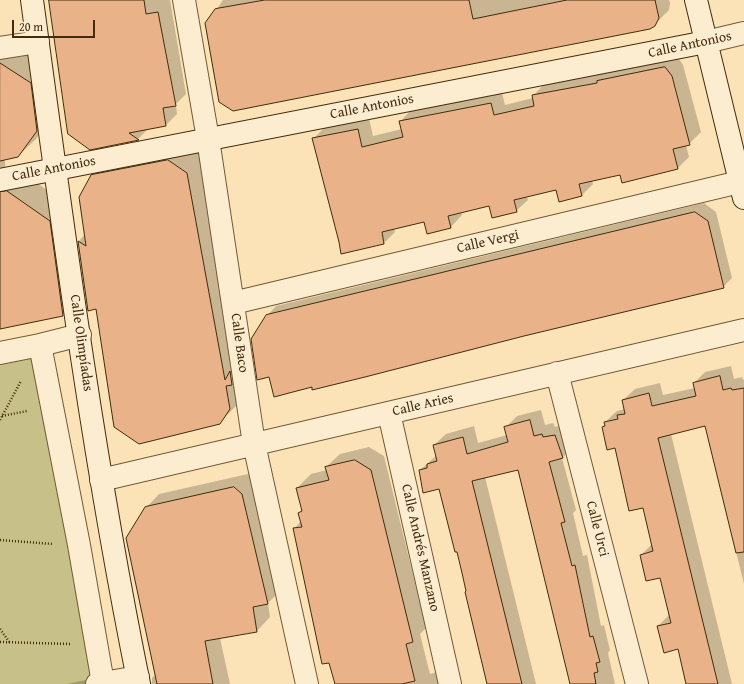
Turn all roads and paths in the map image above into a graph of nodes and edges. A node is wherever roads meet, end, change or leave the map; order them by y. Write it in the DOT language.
graph roads {
  1 [pos="32,0"];
  2 [pos="184,0"];
  3 [pos="696,0"];
  4 [pos="744,33"];
  5 [pos="38,42"];
  6 [pos="706,42"];
  7 [pos="0,48"];
  8 [pos="208,139"];
  9 [pos="55,169"];
  10 [pos="0,180"];
  11 [pos="743,187"];
  12 [pos="233,303"];
  13 [pos="744,330"];
  14 [pos="80,335"];
  15 [pos="40,345"];
  16 [pos="0,353"];
  17 [pos="557,374"];
  18 [pos="389,413"];
  19 [pos="254,444"];
  20 [pos="101,480"];
  21 [pos="0,540"];
  22 [pos="79,546"];
  23 [pos="0,630"];
  24 [pos="0,642"];
  25 [pos="10,642"];
  26 [pos="96,645"];
  27 [pos="139,680"];
  28 [pos="100,684"];
  29 [pos="307,684"];
  30 [pos="450,684"];
  31 [pos="637,684"];
  1 -- 5 [label="street, Calle Olimpíadas"];
  2 -- 8 [label="street, Calle Baco"];
  3 -- 6 [label="street"];
  4 -- 6 [label="street, Calle Antonios"];
  5 -- 7 [label="street"];
  5 -- 9 [label="street, Calle Olimpíadas"];
  6 -- 8 [label="street, Calle Antonios"];
  6 -- 11 [label="street"];
  8 -- 9 [label="street, Calle Antonios"];
  8 -- 12 [label="street, Calle Baco"];
  9 -- 10 [label="street, Calle Antonios"];
  9 -- 14 [label="street, Calle Olimpíadas"];
  11 -- 12 [label="street, Calle Vergi"];
  12 -- 19 [label="street, Calle Baco"];
  13 -- 17 [label="street, Calle Aries"];
  14 -- 15 [label="street"];
  14 -- 20 [label="street, Calle Olimpíadas"];
  15 -- 16 [label="street"];
  15 -- 22 [label="street"];
  17 -- 18 [label="street, Calle Aries"];
  17 -- 31 [label="street, Calle Urci"];
  18 -- 19 [label="street, Calle Aries"];
  18 -- 30 [label="street, Calle Andrés Manzano"];
  19 -- 20 [label="street, Calle Aries"];
  19 -- 29 [label="street, Calle Baco"];
  20 -- 27 [label="street, Calle Olimpíadas"];
  21 -- 22 [label="path"];
  22 -- 26 [label="street"];
  23 -- 25 [label="path"];
  24 -- 25 [label="path"];
  25 -- 26 [label="path"];
  26 -- 28 [label="street"];
  27 -- 28 [label="street"];
}
